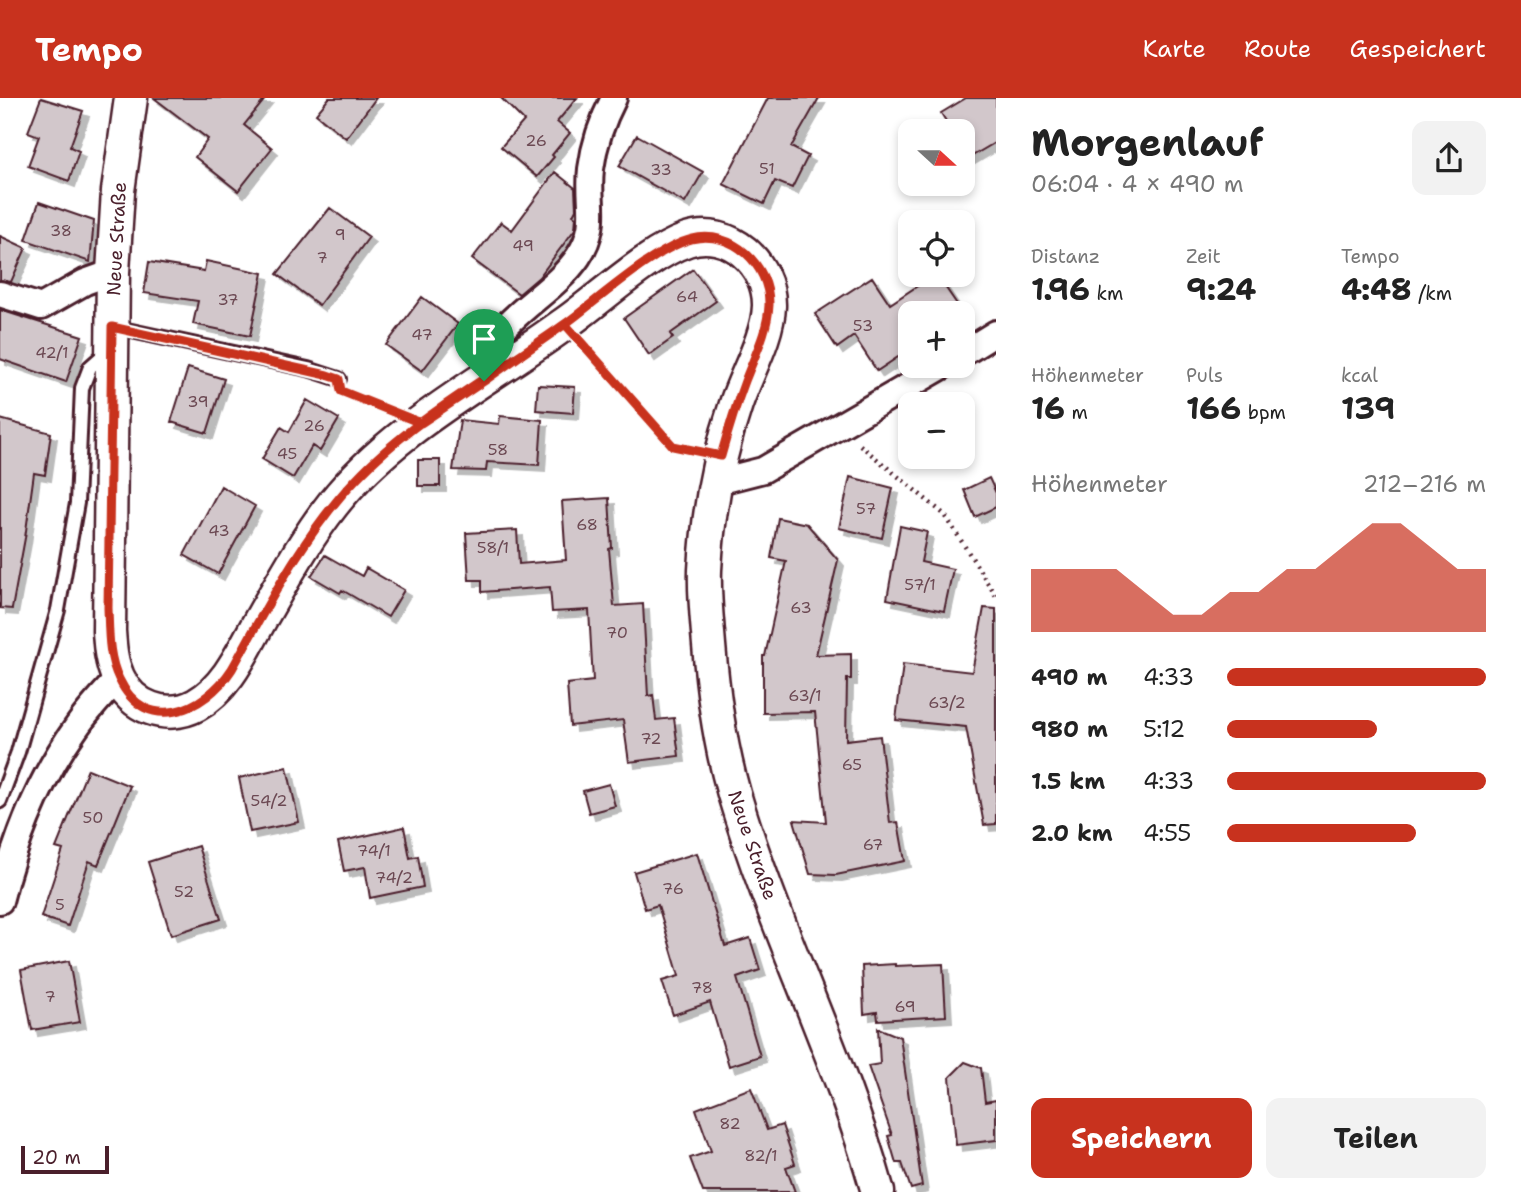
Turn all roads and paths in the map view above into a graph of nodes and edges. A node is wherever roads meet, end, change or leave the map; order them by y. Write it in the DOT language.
graph roads {
  1 [pos="131,98"];
  2 [pos="614,98"];
  3 [pos="113,272"];
  4 [pos="0,295"];
  5 [pos="565,324"];
  6 [pos="996,333"];
  7 [pos="112,338"];
  8 [pos="975,346"];
  9 [pos="923,378"];
  10 [pos="339,379"];
  11 [pos="484,381"];
  12 [pos="421,423"];
  13 [pos="839,427"];
  14 [pos="719,469"];
  15 [pos="996,596"];
  16 [pos="118,678"];
  17 [pos="0,801"];
  18 [pos="4,867"];
  19 [pos="0,901"];
  20 [pos="878,1192"];
  1 -- 3 [label="street, Neue Straße"];
  2 -- 11 [label="street"];
  3 -- 4 [label="street"];
  3 -- 7 [label="street, Neue Straße"];
  5 -- 11 [label="street, Neue Straße"];
  5 -- 14 [label="path"];
  5 -- 14 [label="street, Neue Straße"];
  6 -- 8 [label="street"];
  7 -- 10 [label="lane"];
  7 -- 16 [label="street, Neue Straße"];
  7 -- 17 [label="lane"];
  9 -- 13 [label="street"];
  10 -- 12 [label="path"];
  11 -- 12 [label="street, Neue Straße"];
  12 -- 16 [label="street, Neue Straße"];
  13 -- 14 [label="street"];
  13 -- 15 [label="path"];
  14 -- 20 [label="street, Neue Straße"];
  16 -- 18 [label="street"];
  18 -- 19 [label="street"];
}
